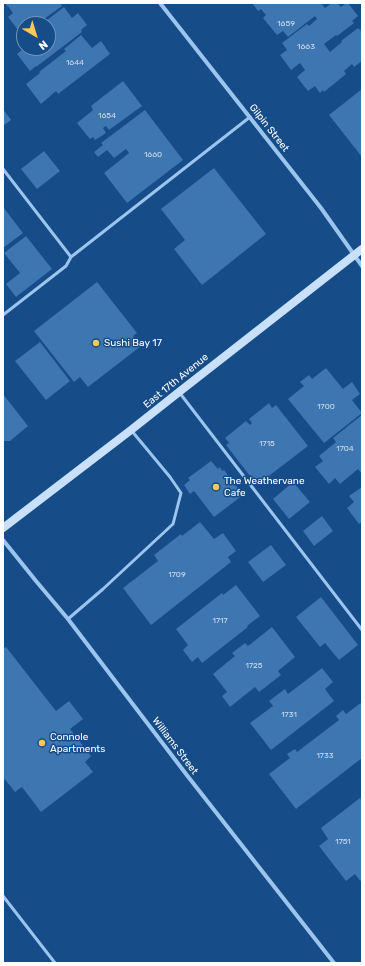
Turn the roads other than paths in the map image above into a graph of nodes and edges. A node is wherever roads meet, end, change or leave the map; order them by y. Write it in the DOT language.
graph roads {
  1 [pos="160,3"];
  2 [pos="250,117"];
  3 [pos="3,169"];
  4 [pos="362,249"];
  5 [pos="354,255"];
  6 [pos="71,257"];
  7 [pos="362,266"];
  8 [pos="3,315"];
  9 [pos="179,392"];
  10 [pos="131,430"];
  11 [pos="3,528"];
  12 [pos="3,540"];
  13 [pos="68,619"];
  14 [pos="362,630"];
  15 [pos="3,896"];
  16 [pos="55,963"];
  17 [pos="334,963"];
  1 -- 2 [label="street, Gilpin Street"];
  2 -- 5 [label="street, Gilpin Street"];
  2 -- 6 [label="lane"];
  3 -- 6 [label="lane"];
  4 -- 5 [label="main road, East 17th Avenue"];
  5 -- 7 [label="street, Gilpin Street"];
  5 -- 9 [label="main road, East 17th Avenue"];
  6 -- 8 [label="lane"];
  9 -- 10 [label="main road, East 17th Avenue"];
  9 -- 14 [label="lane"];
  10 -- 11 [label="main road, East 17th Avenue"];
  10 -- 13 [label="lane"];
  12 -- 13 [label="street, Williams Street"];
  13 -- 17 [label="street, Williams Street"];
  15 -- 16 [label="lane"];
}
